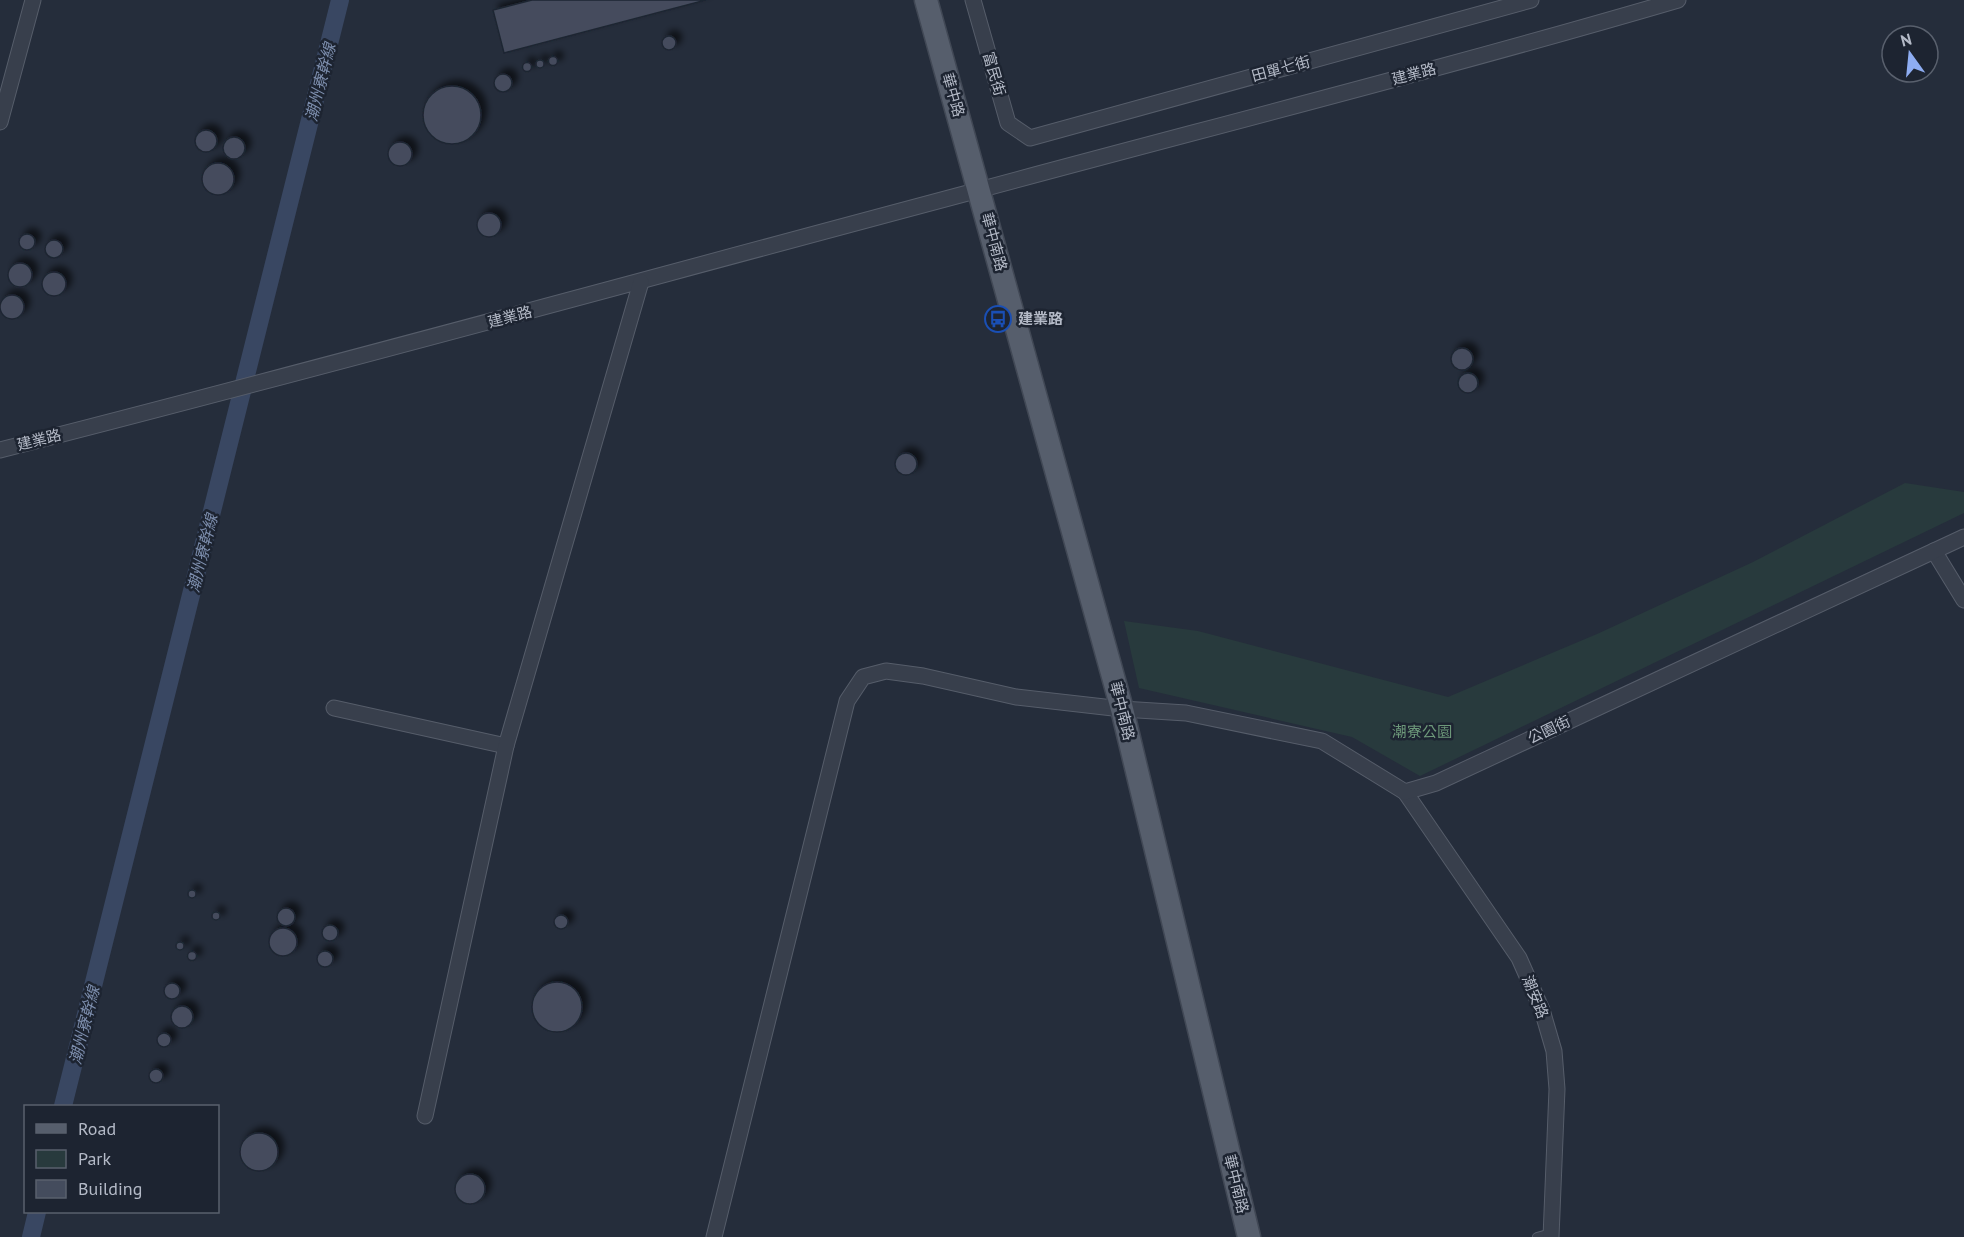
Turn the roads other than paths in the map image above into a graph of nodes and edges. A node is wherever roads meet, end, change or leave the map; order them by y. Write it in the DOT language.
graph roads {
  1 [pos="33,0"];
  2 [pos="926,0"];
  3 [pos="973,0"];
  4 [pos="1532,0"];
  5 [pos="1678,0"];
  6 [pos="0,122"];
  7 [pos="1030,138"];
  8 [pos="979,190"];
  9 [pos="641,282"];
  10 [pos="0,450"];
  11 [pos="1964,537"];
  12 [pos="1934,551"];
  13 [pos="1964,599"];
  14 [pos="334,708"];
  15 [pos="1122,710"];
  16 [pos="506,746"];
  17 [pos="1405,792"];
  18 [pos="425,1116"];
  19 [pos="1546,1236"];
  20 [pos="714,1237"];
  21 [pos="1249,1237"];
  1 -- 6 [label="street"];
  2 -- 8 [label="main road, 華中路"];
  3 -- 7 [label="street, 富民街"];
  4 -- 7 [label="street, 田單七街"];
  5 -- 8 [label="street, 建業路"];
  8 -- 9 [label="street, 建業路"];
  8 -- 15 [label="main road, 華中南路"];
  9 -- 10 [label="street, 建業路"];
  9 -- 16 [label="street"];
  11 -- 12 [label="street, 公園街"];
  12 -- 13 [label="street"];
  12 -- 17 [label="street, 公園街"];
  14 -- 16 [label="street"];
  15 -- 17 [label="street"];
  15 -- 20 [label="street"];
  15 -- 21 [label="main road, 華中南路"];
  16 -- 18 [label="street"];
  17 -- 19 [label="street, 潮安路"];
}
